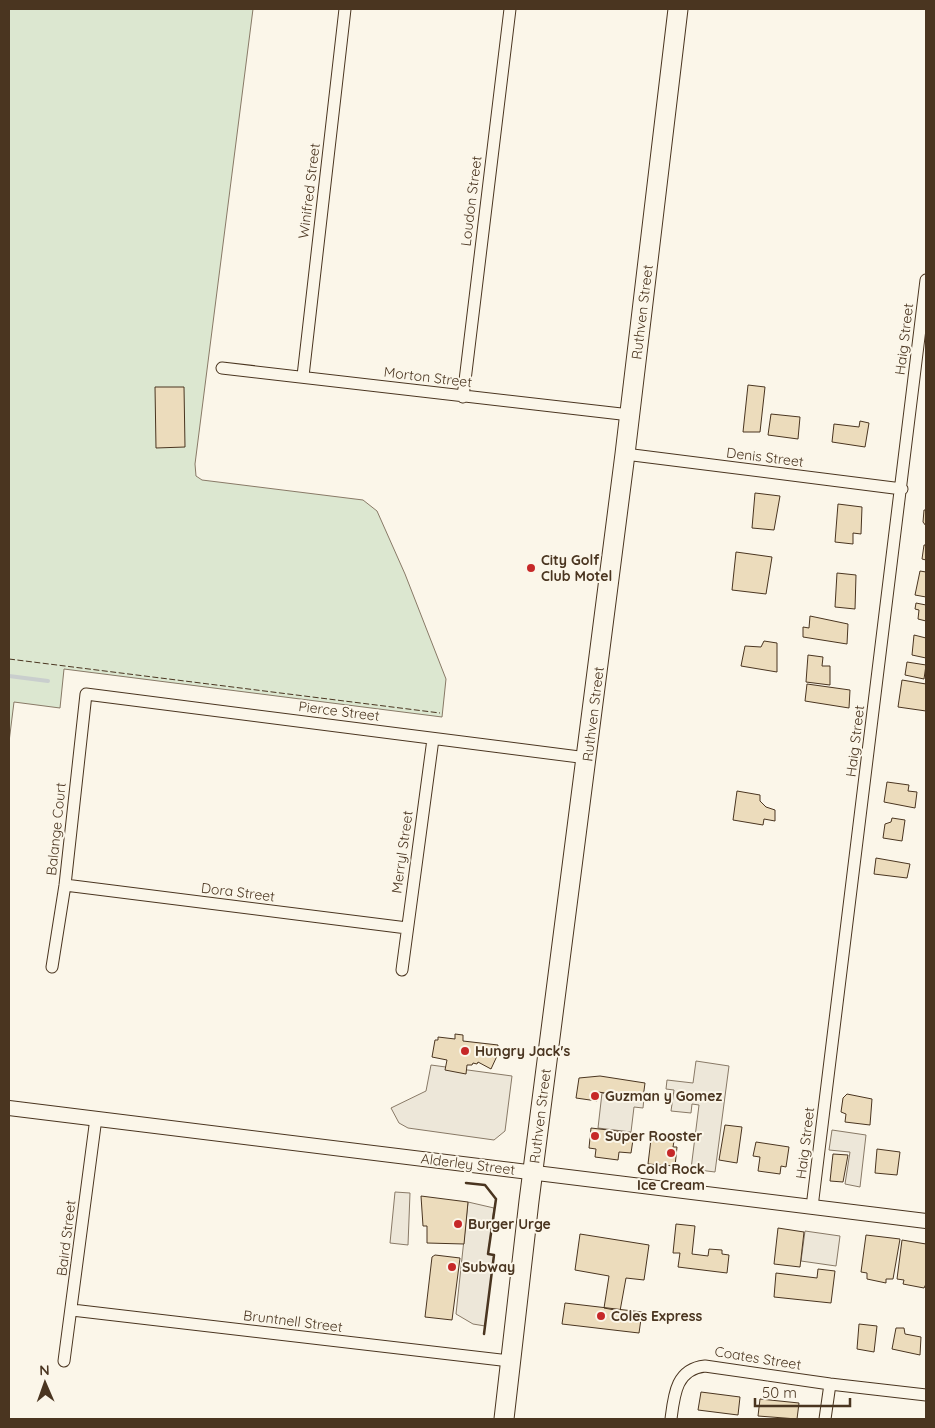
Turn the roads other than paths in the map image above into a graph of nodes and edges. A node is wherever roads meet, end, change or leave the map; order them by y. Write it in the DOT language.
graph roads {
  1 [pos="346,9"];
  2 [pos="510,9"];
  3 [pos="678,9"];
  4 [pos="926,280"];
  5 [pos="222,368"];
  6 [pos="303,376"];
  7 [pos="463,397"];
  8 [pos="630,416"];
  9 [pos="625,454"];
  10 [pos="902,489"];
  11 [pos="86,694"];
  12 [pos="433,739"];
  13 [pos="587,758"];
  14 [pos="65,885"];
  15 [pos="407,928"];
  16 [pos="52,967"];
  17 [pos="402,970"];
  18 [pos="9,1108"];
  19 [pos="96,1118"];
  20 [pos="533,1172"];
  21 [pos="812,1206"];
  22 [pos="926,1221"];
  23 [pos="72,1310"];
  24 [pos="64,1361"];
  25 [pos="510,1361"];
  26 [pos="830,1384"];
  27 [pos="926,1395"];
  28 [pos="504,1419"];
  29 [pos="671,1419"];
  30 [pos="825,1419"];
  1 -- 6 [label="street, Winifred Street"];
  2 -- 7 [label="street, Loudon Street"];
  3 -- 8 [label="highway, Ruthven Street"];
  4 -- 10 [label="street, Haig Street"];
  5 -- 6 [label="street, Morton Street"];
  6 -- 7 [label="street, Morton Street"];
  7 -- 8 [label="street, Morton Street"];
  8 -- 9 [label="highway, Ruthven Street"];
  9 -- 10 [label="street, Denis Street"];
  9 -- 13 [label="highway, Ruthven Street"];
  10 -- 21 [label="street, Haig Street"];
  11 -- 12 [label="street, Pierce Street"];
  11 -- 14 [label="street, Balange Court"];
  12 -- 13 [label="street, Pierce Street"];
  12 -- 15 [label="street, Merryl Street"];
  13 -- 20 [label="highway, Ruthven Street"];
  14 -- 15 [label="street, Dora Street"];
  14 -- 16 [label="street, Balange Court"];
  15 -- 17 [label="street, Merryl Street"];
  18 -- 19 [label="street, Alderley Street"];
  19 -- 20 [label="street, Alderley Street"];
  19 -- 23 [label="street, Baird Street"];
  20 -- 21 [label="street, Alderley Street"];
  20 -- 25 [label="highway, Ruthven Street"];
  21 -- 22 [label="street, Alderley Street"];
  23 -- 24 [label="street, Baird Street"];
  23 -- 25 [label="street, Bruntnell Street"];
  25 -- 28 [label="highway, Ruthven Street"];
  26 -- 27 [label="street, Coates Street"];
  26 -- 29 [label="street, Coates Street"];
  26 -- 30 [label="street"];
}
